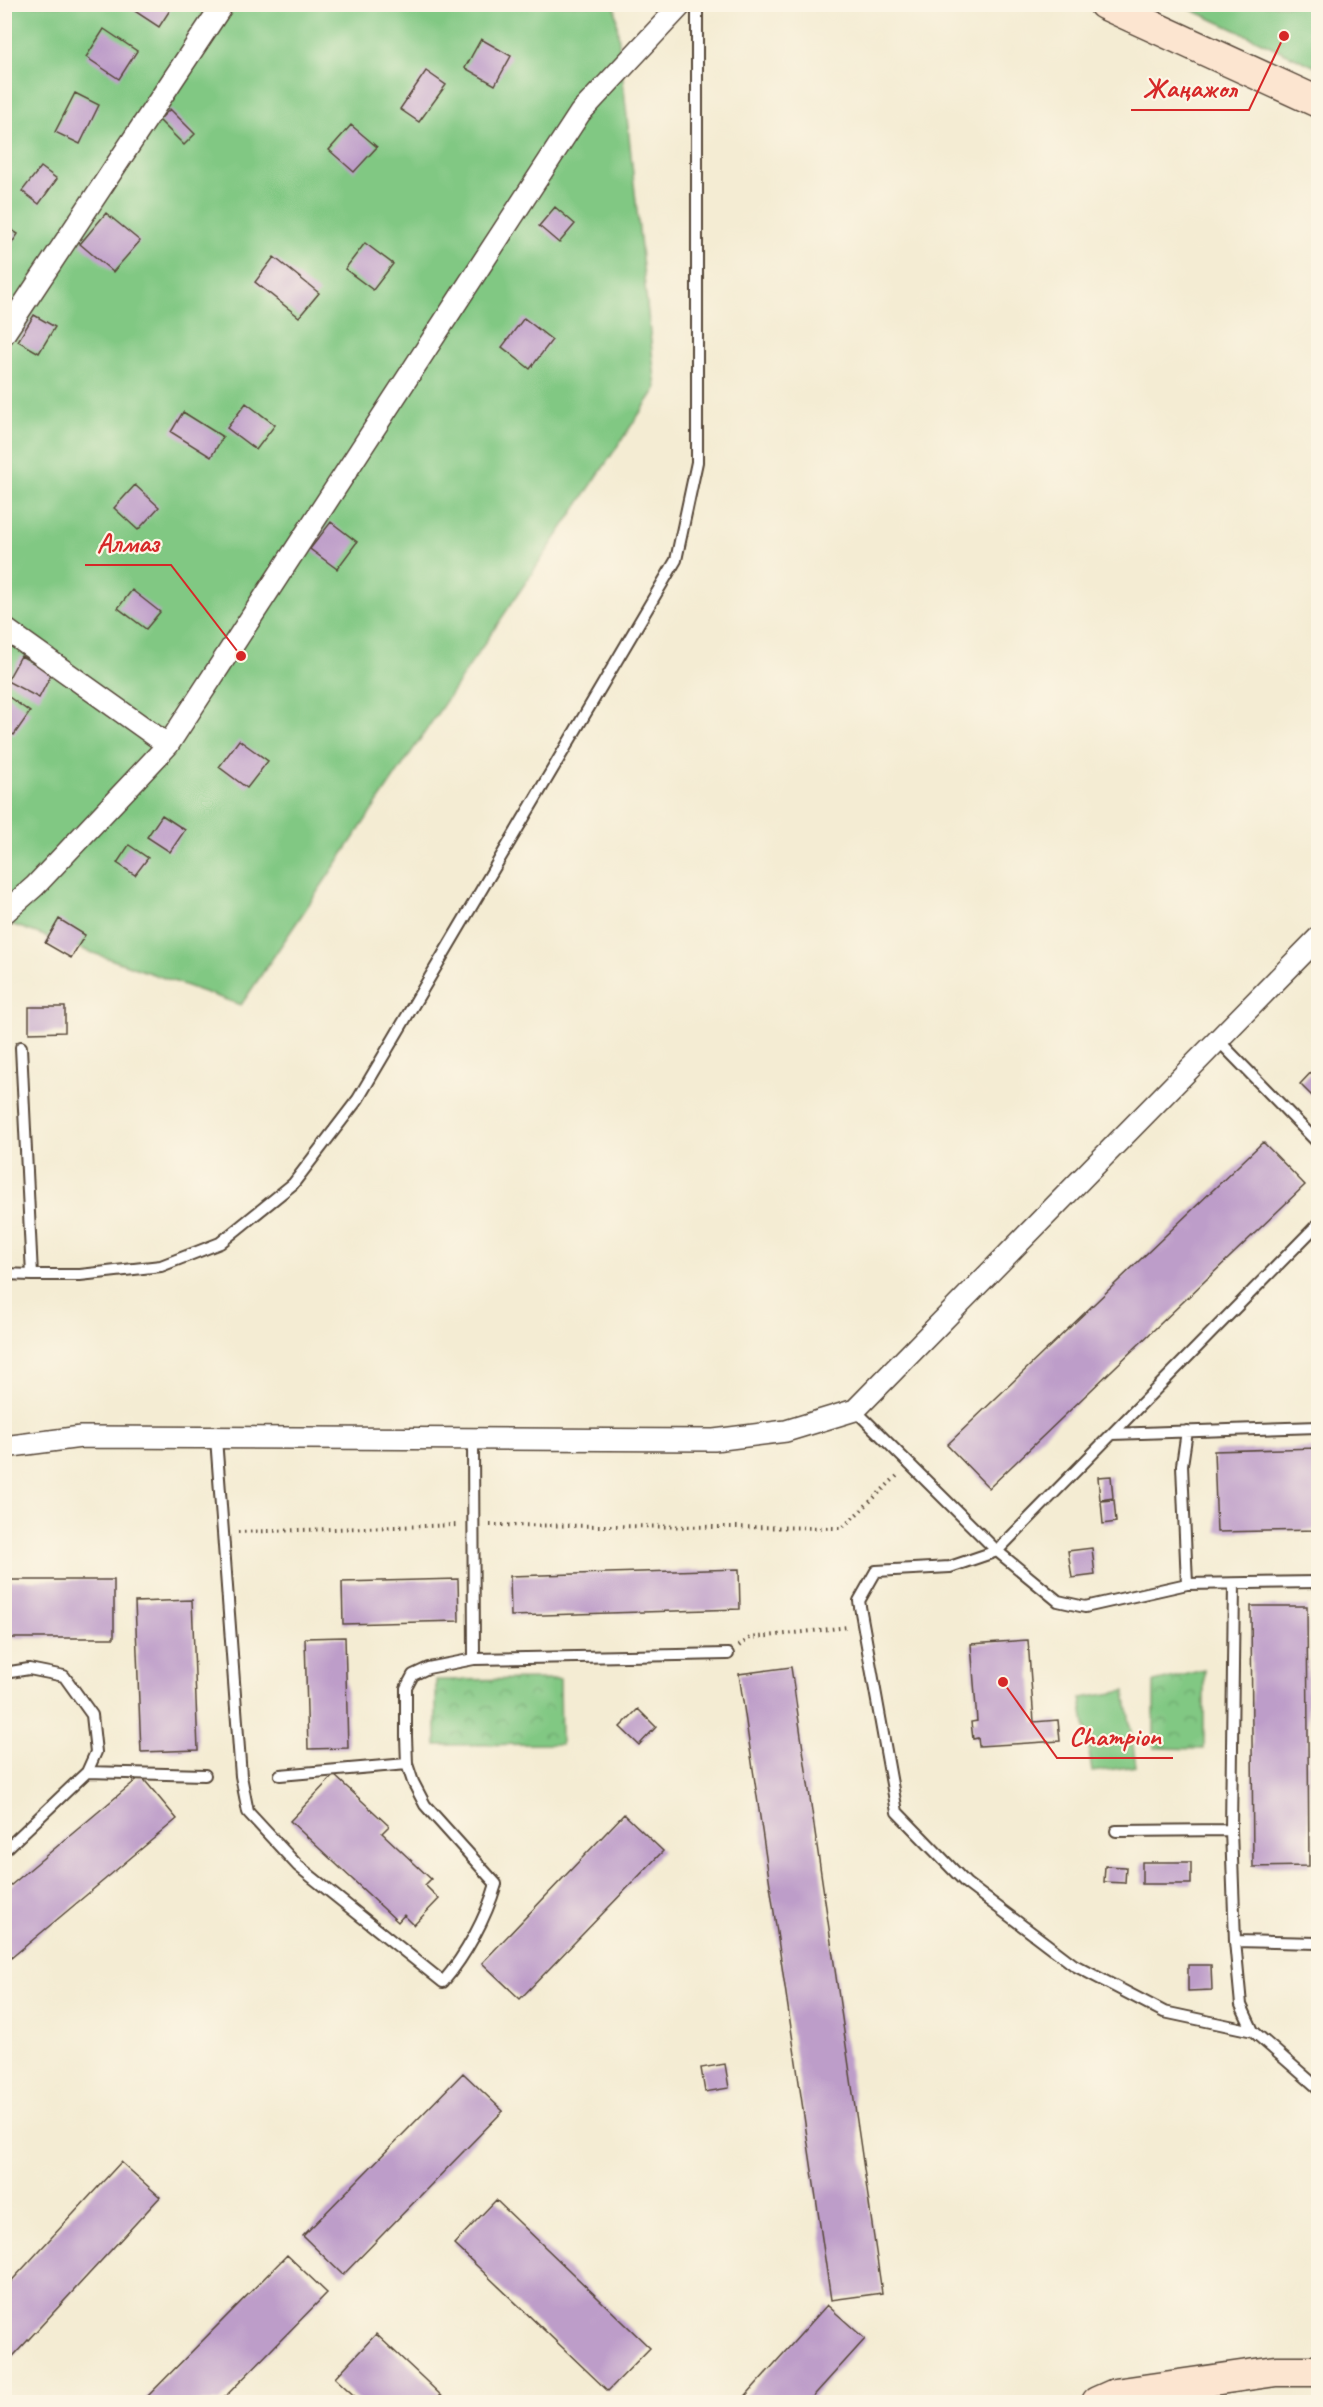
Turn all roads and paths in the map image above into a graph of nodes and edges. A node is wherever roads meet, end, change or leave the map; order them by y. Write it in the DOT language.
graph roads {
  1 [pos="224,4"];
  2 [pos="682,4"];
  3 [pos="697,4"];
  4 [pos="1104,4"];
  5 [pos="1318,102"];
  6 [pos="4,334"];
  7 [pos="4,628"];
  8 [pos="168,745"];
  9 [pos="4,913"];
  10 [pos="1318,938"];
  11 [pos="1218,1040"];
  12 [pos="21,1047"];
  13 [pos="1318,1143"];
  14 [pos="1318,1224"];
  15 [pos="4,1274"];
  16 [pos="32,1275"];
  17 [pos="855,1410"];
  18 [pos="1318,1427"];
  19 [pos="1187,1431"];
  20 [pos="1112,1434"];
  21 [pos="216,1438"];
  22 [pos="473,1439"];
  23 [pos="4,1447"];
  24 [pos="910,1464"];
  25 [pos="474,1525"];
  26 [pos="222,1533"];
  27 [pos="998,1551"];
  28 [pos="1318,1582"];
  29 [pos="1186,1584"];
  30 [pos="1234,1584"];
  31 [pos="864,1625"];
  32 [pos="728,1654"];
  33 [pos="474,1659"];
  34 [pos="4,1673"];
  35 [pos="407,1764"];
  36 [pos="87,1772"];
  37 [pos="205,1775"];
  38 [pos="280,1775"];
  39 [pos="1231,1830"];
  40 [pos="1116,1831"];
  41 [pos="4,1851"];
  42 [pos="1235,1941"];
  43 [pos="1318,1943"];
  44 [pos="1253,2031"];
  45 [pos="1318,2088"];
  46 [pos="1318,2371"];
  47 [pos="1097,2403"];
  1 -- 6 [label="street"];
  2 -- 8 [label="street"];
  3 -- 16 [label="lane"];
  4 -- 5 [label="street"];
  7 -- 8 [label="street"];
  8 -- 9 [label="street"];
  10 -- 11 [label="street"];
  11 -- 13 [label="lane"];
  11 -- 17 [label="street"];
  12 -- 16 [label="lane"];
  14 -- 20 [label="lane"];
  15 -- 16 [label="lane"];
  17 -- 22 [label="street"];
  17 -- 24 [label="lane"];
  18 -- 19 [label="lane"];
  19 -- 20 [label="lane"];
  19 -- 29 [label="lane"];
  20 -- 27 [label="lane"];
  21 -- 22 [label="street"];
  21 -- 23 [label="street"];
  21 -- 26 [label="lane"];
  22 -- 25 [label="lane"];
  24 -- 25 [label="path"];
  24 -- 27 [label="lane"];
  25 -- 26 [label="path"];
  25 -- 33 [label="lane"];
  26 -- 35 [label="lane"];
  27 -- 29 [label="lane"];
  27 -- 31 [label="lane"];
  28 -- 30 [label="lane"];
  29 -- 30 [label="lane"];
  30 -- 39 [label="lane"];
  31 -- 32 [label="path"];
  31 -- 44 [label="lane"];
  32 -- 33 [label="lane"];
  33 -- 35 [label="lane"];
  34 -- 36 [label="lane"];
  35 -- 38 [label="lane"];
  36 -- 37 [label="lane"];
  36 -- 41 [label="lane"];
  39 -- 40 [label="lane"];
  39 -- 42 [label="lane"];
  42 -- 43 [label="lane"];
  42 -- 44 [label="lane"];
  44 -- 45 [label="lane"];
  46 -- 47 [label="street"];
}
